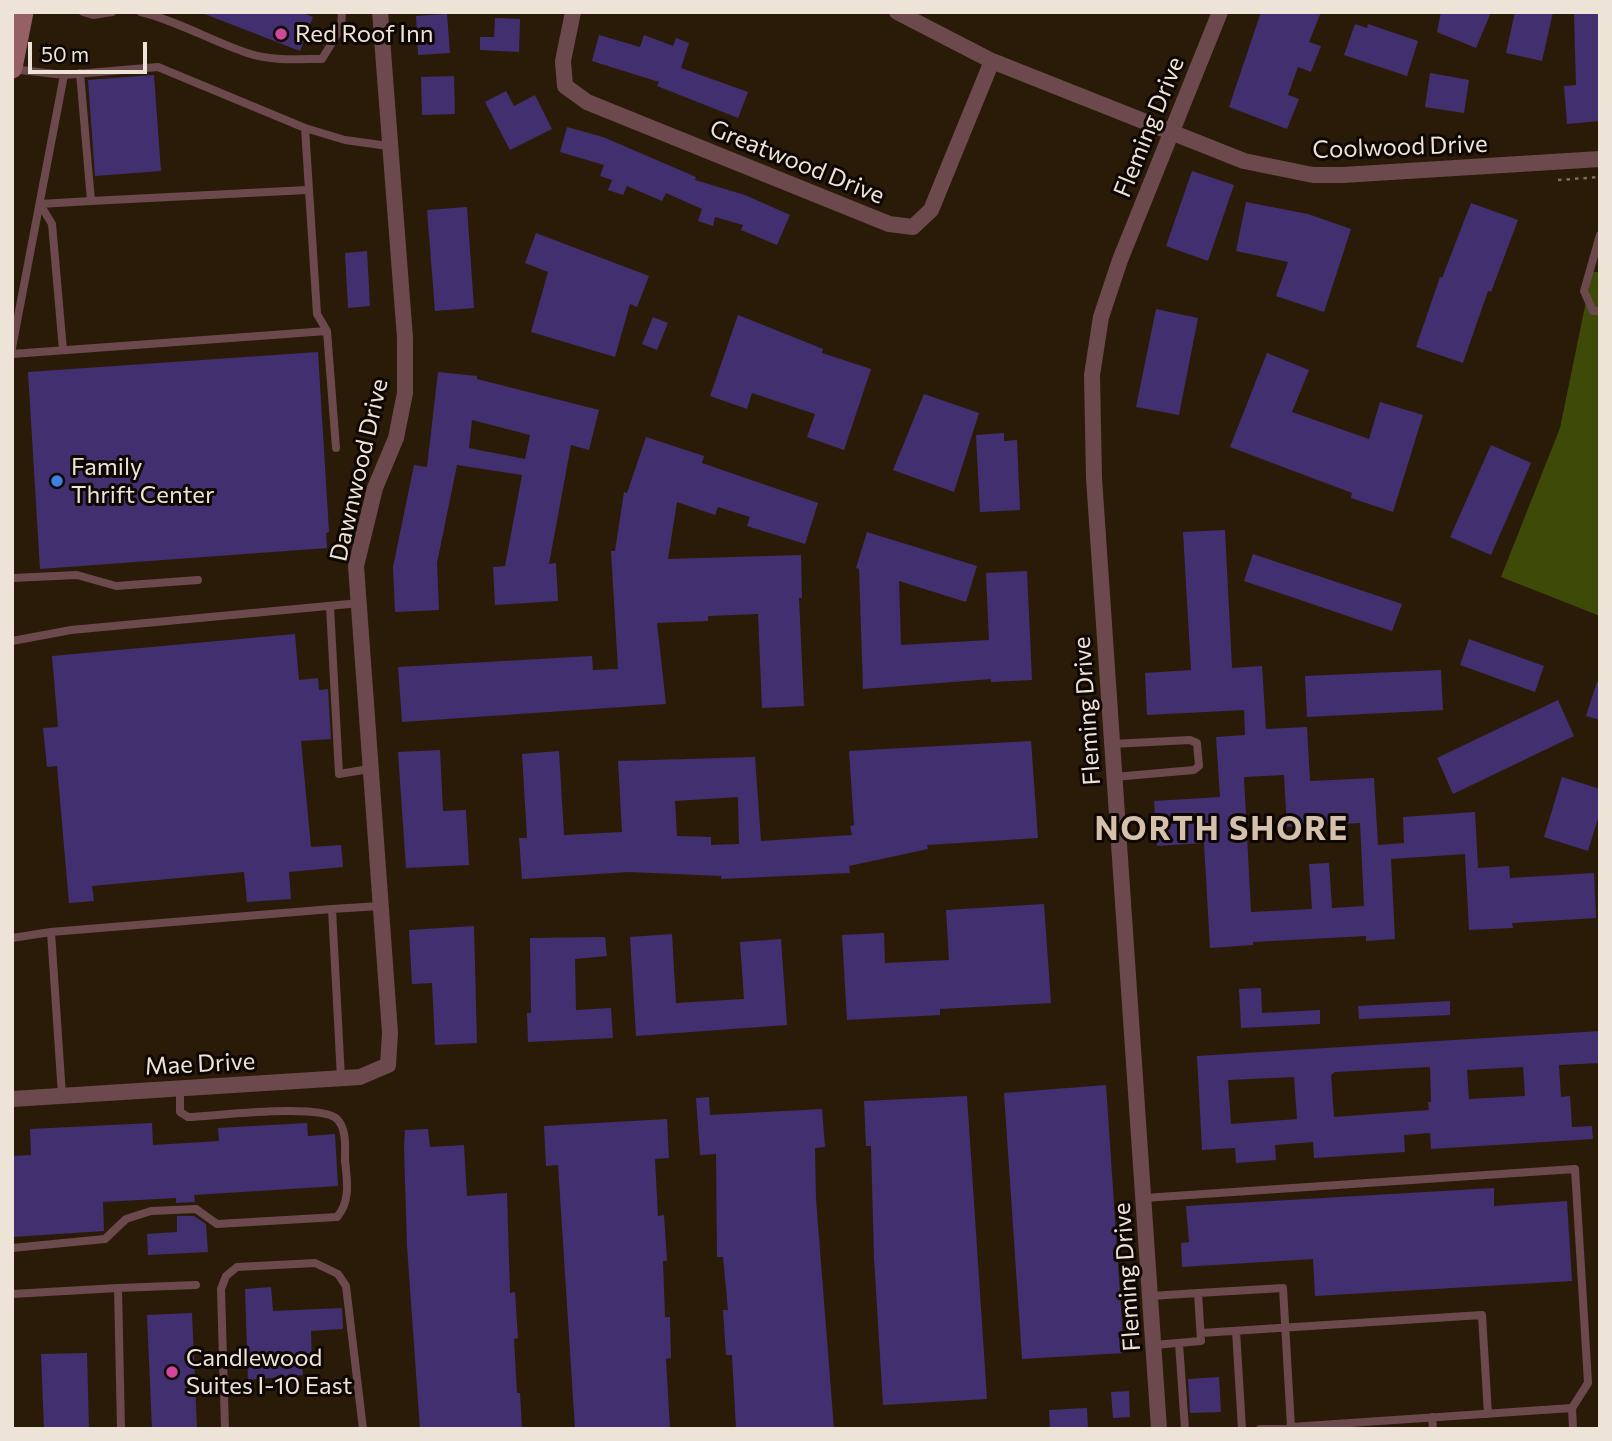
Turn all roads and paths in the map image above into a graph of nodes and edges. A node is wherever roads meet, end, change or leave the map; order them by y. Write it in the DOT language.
graph roads {
  1 [pos="23,12"];
  2 [pos="83,12"];
  3 [pos="111,12"];
  4 [pos="141,12"];
  5 [pos="342,12"];
  6 [pos="380,12"];
  7 [pos="573,12"];
  8 [pos="897,12"];
  9 [pos="1220,12"];
  10 [pos="992,61"];
  11 [pos="12,69"];
  12 [pos="80,73"];
  13 [pos="64,75"];
  14 [pos="304,128"];
  15 [pos="1171,132"];
  16 [pos="388,146"];
  17 [pos="1600,159"];
  18 [pos="1600,177"];
  19 [pos="1558,180"];
  20 [pos="307,190"];
  21 [pos="91,201"];
  22 [pos="40,204"];
  23 [pos="1600,235"];
  24 [pos="1597,258"];
  25 [pos="1600,311"];
  26 [pos="327,331"];
  27 [pos="12,348"];
  28 [pos="64,350"];
  29 [pos="12,354"];
  30 [pos="335,447"];
  31 [pos="12,578"];
  32 [pos="198,580"];
  33 [pos="360,603"];
  34 [pos="330,606"];
  35 [pos="12,641"];
  36 [pos="1112,744"];
  37 [pos="369,769"];
  38 [pos="1114,778"];
  39 [pos="380,906"];
  40 [pos="331,909"];
  41 [pos="51,932"];
  42 [pos="12,938"];
  43 [pos="388,1065"];
  44 [pos="341,1078"];
  45 [pos="180,1088"];
  46 [pos="62,1095"];
  47 [pos="12,1099"];
  48 [pos="1144,1198"];
  49 [pos="12,1248"];
  50 [pos="196,1285"];
  51 [pos="118,1288"];
  52 [pos="1198,1293"];
  53 [pos="12,1294"];
  54 [pos="1151,1296"];
  55 [pos="1284,1328"];
  56 [pos="1236,1331"];
  57 [pos="1201,1333"];
  58 [pos="1180,1343"];
  59 [pos="1154,1345"];
  60 [pos="1572,1408"];
  61 [pos="1488,1414"];
  62 [pos="1432,1417"];
  63 [pos="1291,1428"];
  64 [pos="121,1429"];
  65 [pos="225,1429"];
  66 [pos="363,1429"];
  67 [pos="1159,1429"];
  68 [pos="1185,1429"];
  69 [pos="1242,1429"];
  70 [pos="1260,1429"];
  71 [pos="1433,1429"];
  72 [pos="1573,1429"];
  1 -- 11 [label="main road"];
  2 -- 3 [label="lane"];
  4 -- 5 [label="lane"];
  6 -- 16 [label="street, Dawnwood Drive"];
  7 -- 10 [label="street, Greatwood Drive"];
  8 -- 10 [label="street, Coolwood Drive"];
  9 -- 15 [label="street, Fleming Drive"];
  10 -- 15 [label="street, Coolwood Drive"];
  11 -- 13 [label="lane"];
  12 -- 13 [label="lane"];
  12 -- 14 [label="lane"];
  12 -- 21 [label="lane"];
  13 -- 22 [label="lane"];
  14 -- 16 [label="lane"];
  14 -- 20 [label="lane"];
  15 -- 17 [label="street, Coolwood Drive"];
  15 -- 36 [label="street, Fleming Drive"];
  16 -- 33 [label="street, Dawnwood Drive"];
  18 -- 19 [label="path"];
  20 -- 21 [label="lane"];
  20 -- 26 [label="lane"];
  21 -- 22 [label="lane"];
  22 -- 27 [label="lane"];
  22 -- 28 [label="lane"];
  23 -- 24 [label="lane"];
  24 -- 25 [label="lane"];
  26 -- 28 [label="lane"];
  26 -- 30 [label="lane"];
  28 -- 29 [label="lane"];
  31 -- 32 [label="lane"];
  33 -- 34 [label="lane"];
  33 -- 37 [label="street, Dawnwood Drive"];
  34 -- 35 [label="lane"];
  34 -- 37 [label="lane"];
  36 -- 38 [label="street, Fleming Drive"];
  36 -- 38 [label="lane"];
  37 -- 39 [label="street, Dawnwood Drive"];
  38 -- 48 [label="street, Fleming Drive"];
  39 -- 40 [label="lane"];
  39 -- 43 [label="street, Dawnwood Drive"];
  40 -- 41 [label="lane"];
  40 -- 44 [label="lane"];
  41 -- 42 [label="lane"];
  41 -- 46 [label="lane"];
  43 -- 44 [label="street, Mae Drive"];
  44 -- 45 [label="street, Mae Drive"];
  45 -- 46 [label="street, Mae Drive"];
  45 -- 49 [label="lane"];
  46 -- 47 [label="street, Mae Drive"];
  48 -- 54 [label="street, Fleming Drive"];
  48 -- 60 [label="lane"];
  50 -- 51 [label="lane"];
  51 -- 53 [label="lane"];
  51 -- 64 [label="lane"];
  52 -- 54 [label="lane"];
  52 -- 55 [label="lane"];
  52 -- 57 [label="lane"];
  54 -- 59 [label="street, Fleming Drive"];
  55 -- 56 [label="lane"];
  55 -- 61 [label="lane"];
  55 -- 63 [label="lane"];
  56 -- 57 [label="lane"];
  56 -- 69 [label="lane"];
  57 -- 58 [label="lane"];
  58 -- 59 [label="lane"];
  58 -- 68 [label="lane"];
  59 -- 67 [label="street, Fleming Drive"];
  60 -- 61 [label="lane"];
  60 -- 72 [label="lane"];
  61 -- 62 [label="lane"];
  62 -- 63 [label="lane"];
  62 -- 71 [label="lane"];
  63 -- 70 [label="lane"];
  65 -- 66 [label="lane"];
}
